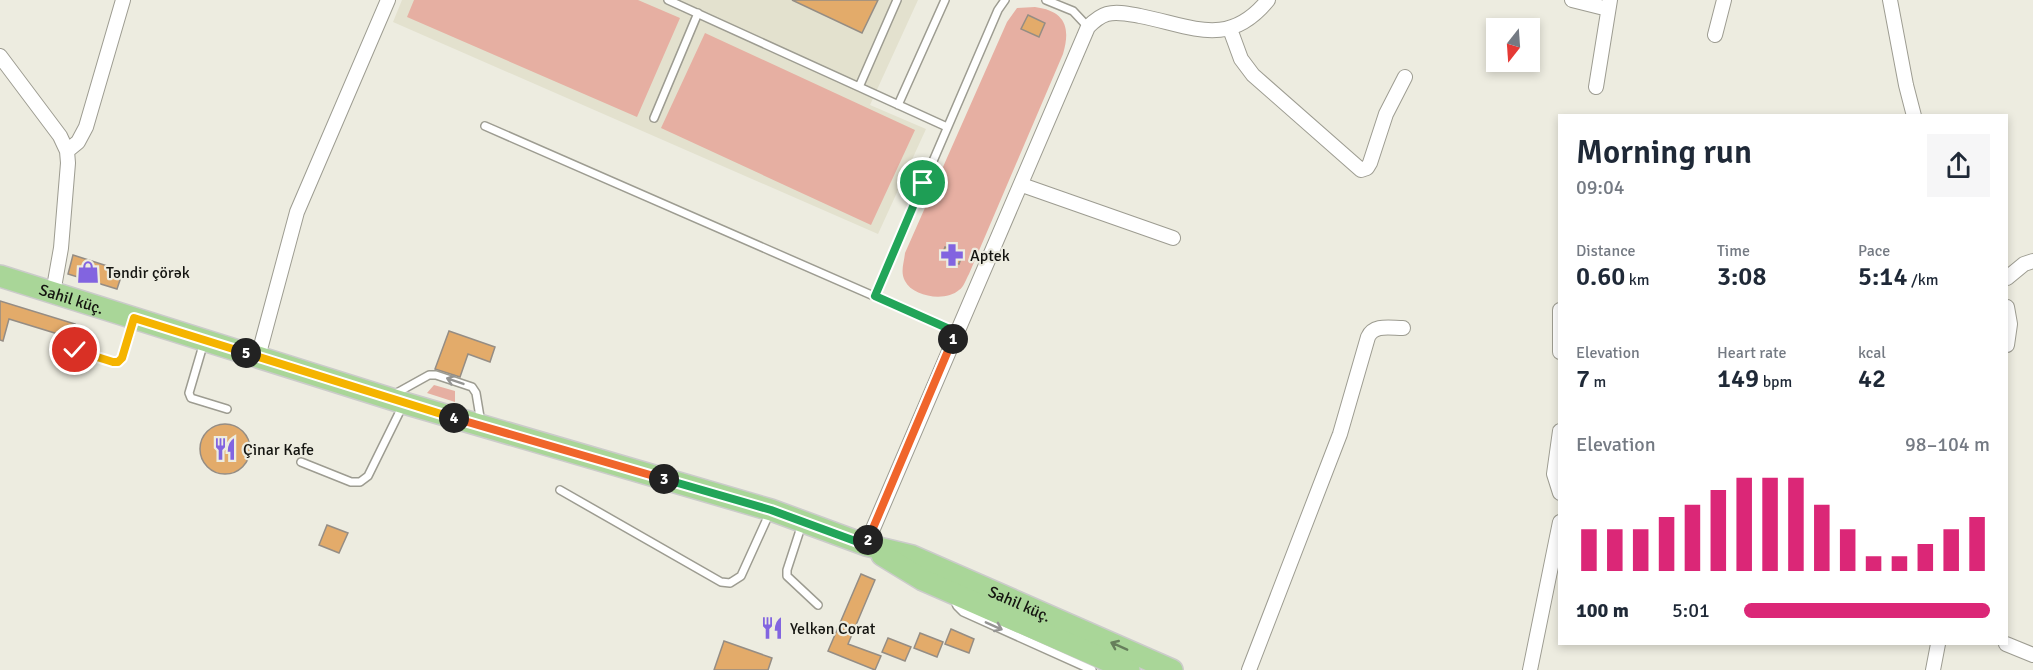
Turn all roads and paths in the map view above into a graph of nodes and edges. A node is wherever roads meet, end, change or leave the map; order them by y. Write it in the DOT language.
graph roads {
  1 [pos="123,0"];
  2 [pos="388,0"];
  3 [pos="669,0"];
  4 [pos="897,0"];
  5 [pos="945,0"];
  6 [pos="1005,0"];
  7 [pos="1046,0"];
  8 [pos="1268,0"];
  9 [pos="1572,0"];
  10 [pos="1724,0"];
  11 [pos="1890,0"];
  12 [pos="1609,5"];
  13 [pos="698,13"];
  14 [pos="1088,27"];
  15 [pos="1230,29"];
  16 [pos="1715,36"];
  17 [pos="0,56"];
  18 [pos="1405,77"];
  19 [pos="859,87"];
  20 [pos="1596,87"];
  21 [pos="898,105"];
  22 [pos="1913,114"];
  23 [pos="654,118"];
  24 [pos="485,126"];
  25 [pos="947,127"];
  26 [pos="68,151"];
  27 [pos="1022,185"];
  28 [pos="1173,238"];
  29 [pos="2033,261"];
  30 [pos="0,276"];
  31 [pos="2008,277"];
  32 [pos="53,293"];
  33 [pos="875,296"];
  34 [pos="2008,313"];
  35 [pos="134,318"];
  36 [pos="1403,327"];
  37 [pos="956,332"];
  38 [pos="2008,338"];
  39 [pos="204,340"];
  40 [pos="75,350"];
  41 [pos="258,357"];
  42 [pos="396,400"];
  43 [pos="227,409"];
  44 [pos="482,426"];
  45 [pos="1558,445"];
  46 [pos="301,462"];
  47 [pos="1558,487"];
  48 [pos="560,490"];
  49 [pos="771,510"];
  50 [pos="804,521"];
  51 [pos="1558,532"];
  52 [pos="866,545"];
  53 [pos="950,591"];
  54 [pos="818,605"];
  55 [pos="1938,645"];
  56 [pos="2008,645"];
  57 [pos="2033,655"];
  58 [pos="1092,670"];
  59 [pos="1129,670"];
  60 [pos="1172,670"];
  61 [pos="1249,670"];
  62 [pos="1530,670"];
  63 [pos="1933,670"];
  1 -- 26 [label="street"];
  2 -- 41 [label="street"];
  3 -- 13 [label="lane"];
  4 -- 19 [label="lane"];
  5 -- 21 [label="lane"];
  6 -- 25 [label="lane"];
  7 -- 14 [label="lane"];
  8 -- 15 [label="street"];
  9 -- 12 [label="street"];
  10 -- 16 [label="street"];
  11 -- 22 [label="street"];
  12 -- 20 [label="street"];
  13 -- 19 [label="lane"];
  13 -- 23 [label="lane"];
  14 -- 15 [label="street"];
  14 -- 27 [label="street"];
  15 -- 18 [label="street"];
  17 -- 26 [label="street"];
  19 -- 21 [label="lane"];
  21 -- 25 [label="lane"];
  24 -- 33 [label="lane"];
  25 -- 33 [label="lane"];
  26 -- 32 [label="street"];
  27 -- 28 [label="street"];
  27 -- 37 [label="street"];
  29 -- 31 [label="street"];
  30 -- 32 [label="main road, Sahil küç."];
  32 -- 35 [label="main road, Sahil küç."];
  33 -- 37 [label="lane"];
  34 -- 38 [label="street"];
  35 -- 39 [label="main road, Sahil küç."];
  35 -- 40 [label="lane"];
  36 -- 61 [label="street"];
  37 -- 52 [label="street"];
  39 -- 41 [label="main road, Sahil küç."];
  39 -- 43 [label="lane"];
  41 -- 42 [label="main road, Sahil küç."];
  42 -- 44 [label="main road, Sahil küç."];
  44 -- 42 [label="lane, one-way"];
  42 -- 46 [label="lane"];
  44 -- 49 [label="main road, Sahil küç."];
  45 -- 47 [label="street"];
  48 -- 49 [label="lane"];
  49 -- 50 [label="main road, Sahil küç."];
  50 -- 52 [label="main road, Sahil küç."];
  50 -- 54 [label="lane"];
  51 -- 62 [label="street"];
  52 -- 53 [label="main road, Sahil küç."];
  60 -- 52 [label="main road, Sahil küç., one-way"];
  53 -- 58 [label="lane, one-way"];
  53 -- 59 [label="main road, Sahil küç."];
  55 -- 63 [label="street"];
  56 -- 57 [label="street"];
}
